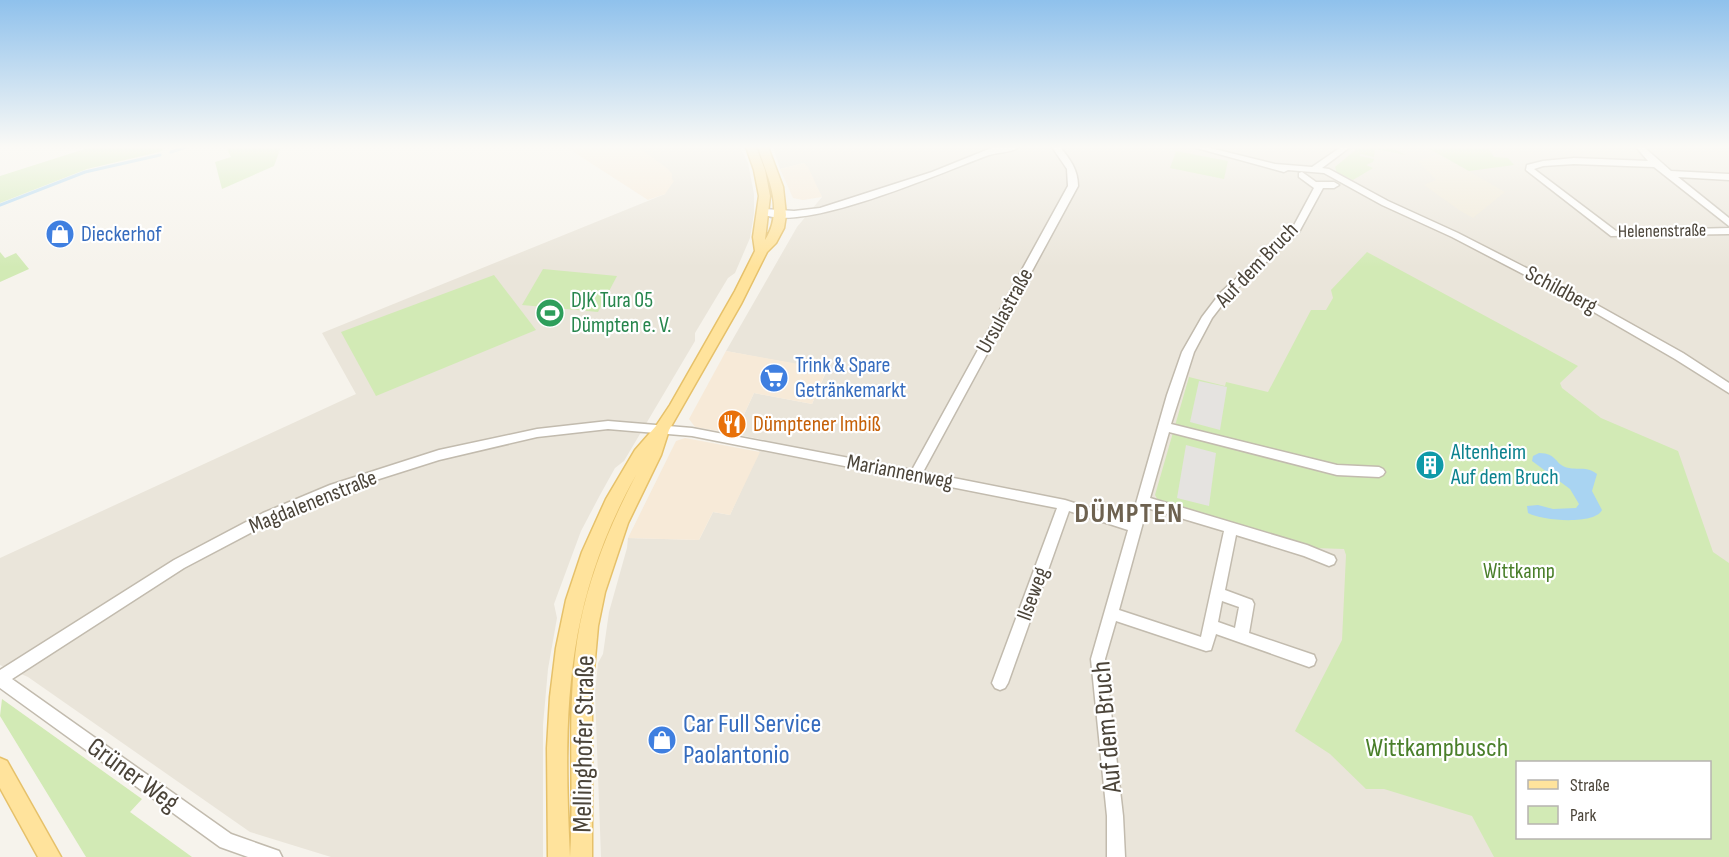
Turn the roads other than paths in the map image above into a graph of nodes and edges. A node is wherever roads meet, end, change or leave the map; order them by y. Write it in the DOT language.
graph roads {
  1 [pos="763,187"];
  2 [pos="777,187"];
  3 [pos="887,187"];
  4 [pos="1072,187"];
  5 [pos="1306,187"];
  6 [pos="1319,187"];
  7 [pos="1347,187"];
  8 [pos="1552,187"];
  9 [pos="1686,187"];
  10 [pos="1309,202"];
  11 [pos="764,212"];
  12 [pos="780,212"];
  13 [pos="1729,223"];
  14 [pos="1729,231"];
  15 [pos="761,251"];
  16 [pos="1729,388"];
  17 [pos="1164,426"];
  18 [pos="663,429"];
  19 [pos="1379,472"];
  20 [pos="915,475"];
  21 [pos="1142,501"];
  22 [pos="1065,505"];
  23 [pos="1134,527"];
  24 [pos="1231,529"];
  25 [pos="1329,560"];
  26 [pos="1218,594"];
  27 [pos="1110,614"];
  28 [pos="1212,626"];
  29 [pos="1241,636"];
  30 [pos="1309,660"];
  31 [pos="0,679"];
  32 [pos="1000,683"];
  33 [pos="0,768"];
  34 [pos="50,857"];
  35 [pos="273,857"];
  36 [pos="559,857"];
  37 [pos="581,857"];
  38 [pos="1116,857"];
  1 -- 11 [label="main road, Mellinghofer Straße"];
  2 -- 12 [label="main road, Mellinghofer Straße"];
  3 -- 12 [label="street"];
  4 -- 20 [label="street, Ursulastraße"];
  5 -- 10 [label="street, Auf dem Bruch"];
  6 -- 10 [label="street, Auf dem Bruch"];
  7 -- 16 [label="street, Schildberg"];
  8 -- 14 [label="street, Helenenstraße"];
  9 -- 13 [label="street, Helenenstraße"];
  10 -- 17 [label="street, Auf dem Bruch"];
  11 -- 12 [label="street"];
  11 -- 15 [label="main road, Mellinghofer Straße"];
  12 -- 15 [label="main road, Mellinghofer Straße"];
  15 -- 18 [label="main road, Mellinghofer Straße"];
  17 -- 19 [label="street"];
  17 -- 21 [label="street, Auf dem Bruch"];
  18 -- 20 [label="street, Mariannenweg"];
  18 -- 31 [label="street, Magdalenenstraße"];
  18 -- 36 [label="main road, Mellinghofer Straße"];
  18 -- 37 [label="main road, Mellinghofer Straße"];
  20 -- 22 [label="street, Mariannenweg"];
  21 -- 23 [label="street, Auf dem Bruch"];
  21 -- 24 [label="street"];
  22 -- 23 [label="street, Mariannenweg"];
  22 -- 32 [label="street, Ilseweg"];
  23 -- 27 [label="street, Auf dem Bruch"];
  24 -- 25 [label="street"];
  24 -- 26 [label="street"];
  26 -- 28 [label="street"];
  26 -- 29 [label="street"];
  27 -- 28 [label="street"];
  27 -- 38 [label="street, Auf dem Bruch"];
  28 -- 29 [label="street"];
  29 -- 30 [label="street"];
  31 -- 35 [label="street, Grüner Weg"];
  33 -- 34 [label="main road"];
}
